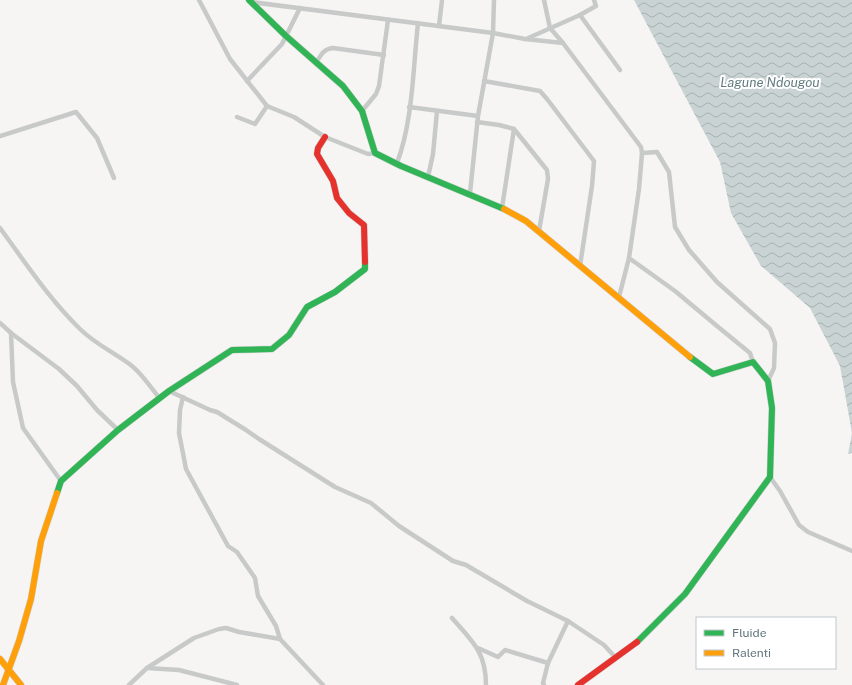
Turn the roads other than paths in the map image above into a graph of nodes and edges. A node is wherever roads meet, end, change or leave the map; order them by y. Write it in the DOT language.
graph roads {
  1 [pos="199,0"];
  2 [pos="442,0"];
  3 [pos="494,0"];
  4 [pos="544,0"];
  5 [pos="594,0"];
  6 [pos="250,1"];
  7 [pos="300,8"];
  8 [pos="580,15"];
  9 [pos="388,20"];
  10 [pos="418,23"];
  11 [pos="439,26"];
  12 [pos="550,28"];
  13 [pos="493,33"];
  14 [pos="286,36"];
  15 [pos="524,40"];
  16 [pos="563,43"];
  17 [pos="384,56"];
  18 [pos="316,63"];
  19 [pos="620,70"];
  20 [pos="247,81"];
  21 [pos="484,81"];
  22 [pos="267,106"];
  23 [pos="409,107"];
  24 [pos="362,111"];
  25 [pos="437,111"];
  26 [pos="237,117"];
  27 [pos="478,119"];
  28 [pos="514,129"];
  29 [pos="0,136"];
  30 [pos="325,137"];
  31 [pos="375,153"];
  32 [pos="642,153"];
  33 [pos="397,163"];
  34 [pos="428,177"];
  35 [pos="114,178"];
  36 [pos="470,193"];
  37 [pos="502,208"];
  38 [pos="0,228"];
  39 [pos="539,231"];
  40 [pos="628,258"];
  41 [pos="580,266"];
  42 [pos="619,297"];
  43 [pos="0,324"];
  44 [pos="11,333"];
  45 [pos="753,362"];
  46 [pos="768,381"];
  47 [pos="169,391"];
  48 [pos="183,397"];
  49 [pos="160,399"];
  50 [pos="118,430"];
  51 [pos="770,477"];
  52 [pos="61,481"];
  53 [pos="852,551"];
  54 [pos="452,618"];
  55 [pos="568,621"];
  56 [pos="280,640"];
  57 [pos="478,648"];
  58 [pos="616,658"];
  59 [pos="0,659"];
  60 [pos="548,663"];
  61 [pos="147,668"];
  62 [pos="9,670"];
  63 [pos="3,685"];
  64 [pos="21,685"];
  65 [pos="129,685"];
  66 [pos="237,685"];
  67 [pos="323,685"];
  68 [pos="486,685"];
  69 [pos="544,685"];
  70 [pos="578,685"];
  1 -- 20 [label="street"];
  2 -- 11 [label="street"];
  3 -- 13 [label="street"];
  4 -- 12 [label="street"];
  5 -- 8 [label="street"];
  6 -- 7 [label="street"];
  6 -- 14 [label="street"];
  7 -- 9 [label="street"];
  7 -- 14 [label="street"];
  8 -- 12 [label="street"];
  8 -- 19 [label="street"];
  9 -- 10 [label="street"];
  9 -- 17 [label="street"];
  10 -- 11 [label="street"];
  10 -- 23 [label="street"];
  11 -- 13 [label="street"];
  12 -- 15 [label="street"];
  12 -- 16 [label="street"];
  13 -- 15 [label="street"];
  13 -- 21 [label="street"];
  14 -- 18 [label="street"];
  14 -- 20 [label="street"];
  15 -- 16 [label="street"];
  16 -- 32 [label="street"];
  17 -- 18 [label="street"];
  17 -- 24 [label="street"];
  18 -- 24 [label="street"];
  20 -- 22 [label="street"];
  21 -- 27 [label="street"];
  21 -- 41 [label="street"];
  22 -- 26 [label="street"];
  22 -- 30 [label="street"];
  23 -- 25 [label="street"];
  23 -- 33 [label="street"];
  24 -- 31 [label="street"];
  25 -- 27 [label="street"];
  25 -- 34 [label="street"];
  27 -- 28 [label="street"];
  27 -- 36 [label="street"];
  28 -- 37 [label="street"];
  28 -- 39 [label="street"];
  29 -- 35 [label="street"];
  30 -- 31 [label="street"];
  30 -- 47 [label="street"];
  31 -- 33 [label="street"];
  32 -- 40 [label="street"];
  32 -- 46 [label="street"];
  33 -- 34 [label="street"];
  34 -- 36 [label="street"];
  36 -- 37 [label="street"];
  37 -- 39 [label="street"];
  38 -- 49 [label="street"];
  39 -- 41 [label="street"];
  40 -- 42 [label="street"];
  40 -- 45 [label="street"];
  41 -- 42 [label="street"];
  42 -- 45 [label="street"];
  43 -- 44 [label="street"];
  44 -- 50 [label="street"];
  44 -- 52 [label="street"];
  45 -- 46 [label="street"];
  46 -- 51 [label="street"];
  47 -- 48 [label="street"];
  47 -- 49 [label="street"];
  48 -- 55 [label="street"];
  48 -- 56 [label="street"];
  49 -- 50 [label="street"];
  50 -- 52 [label="street"];
  51 -- 53 [label="street"];
  51 -- 58 [label="street"];
  52 -- 62 [label="street"];
  54 -- 57 [label="street"];
  55 -- 58 [label="street"];
  55 -- 60 [label="street"];
  56 -- 61 [label="street"];
  56 -- 67 [label="street"];
  57 -- 60 [label="street"];
  57 -- 68 [label="street"];
  58 -- 70 [label="street"];
  59 -- 62 [label="street"];
  60 -- 69 [label="street"];
  61 -- 65 [label="street"];
  61 -- 66 [label="street"];
  62 -- 63 [label="street"];
  62 -- 64 [label="street"];
}
